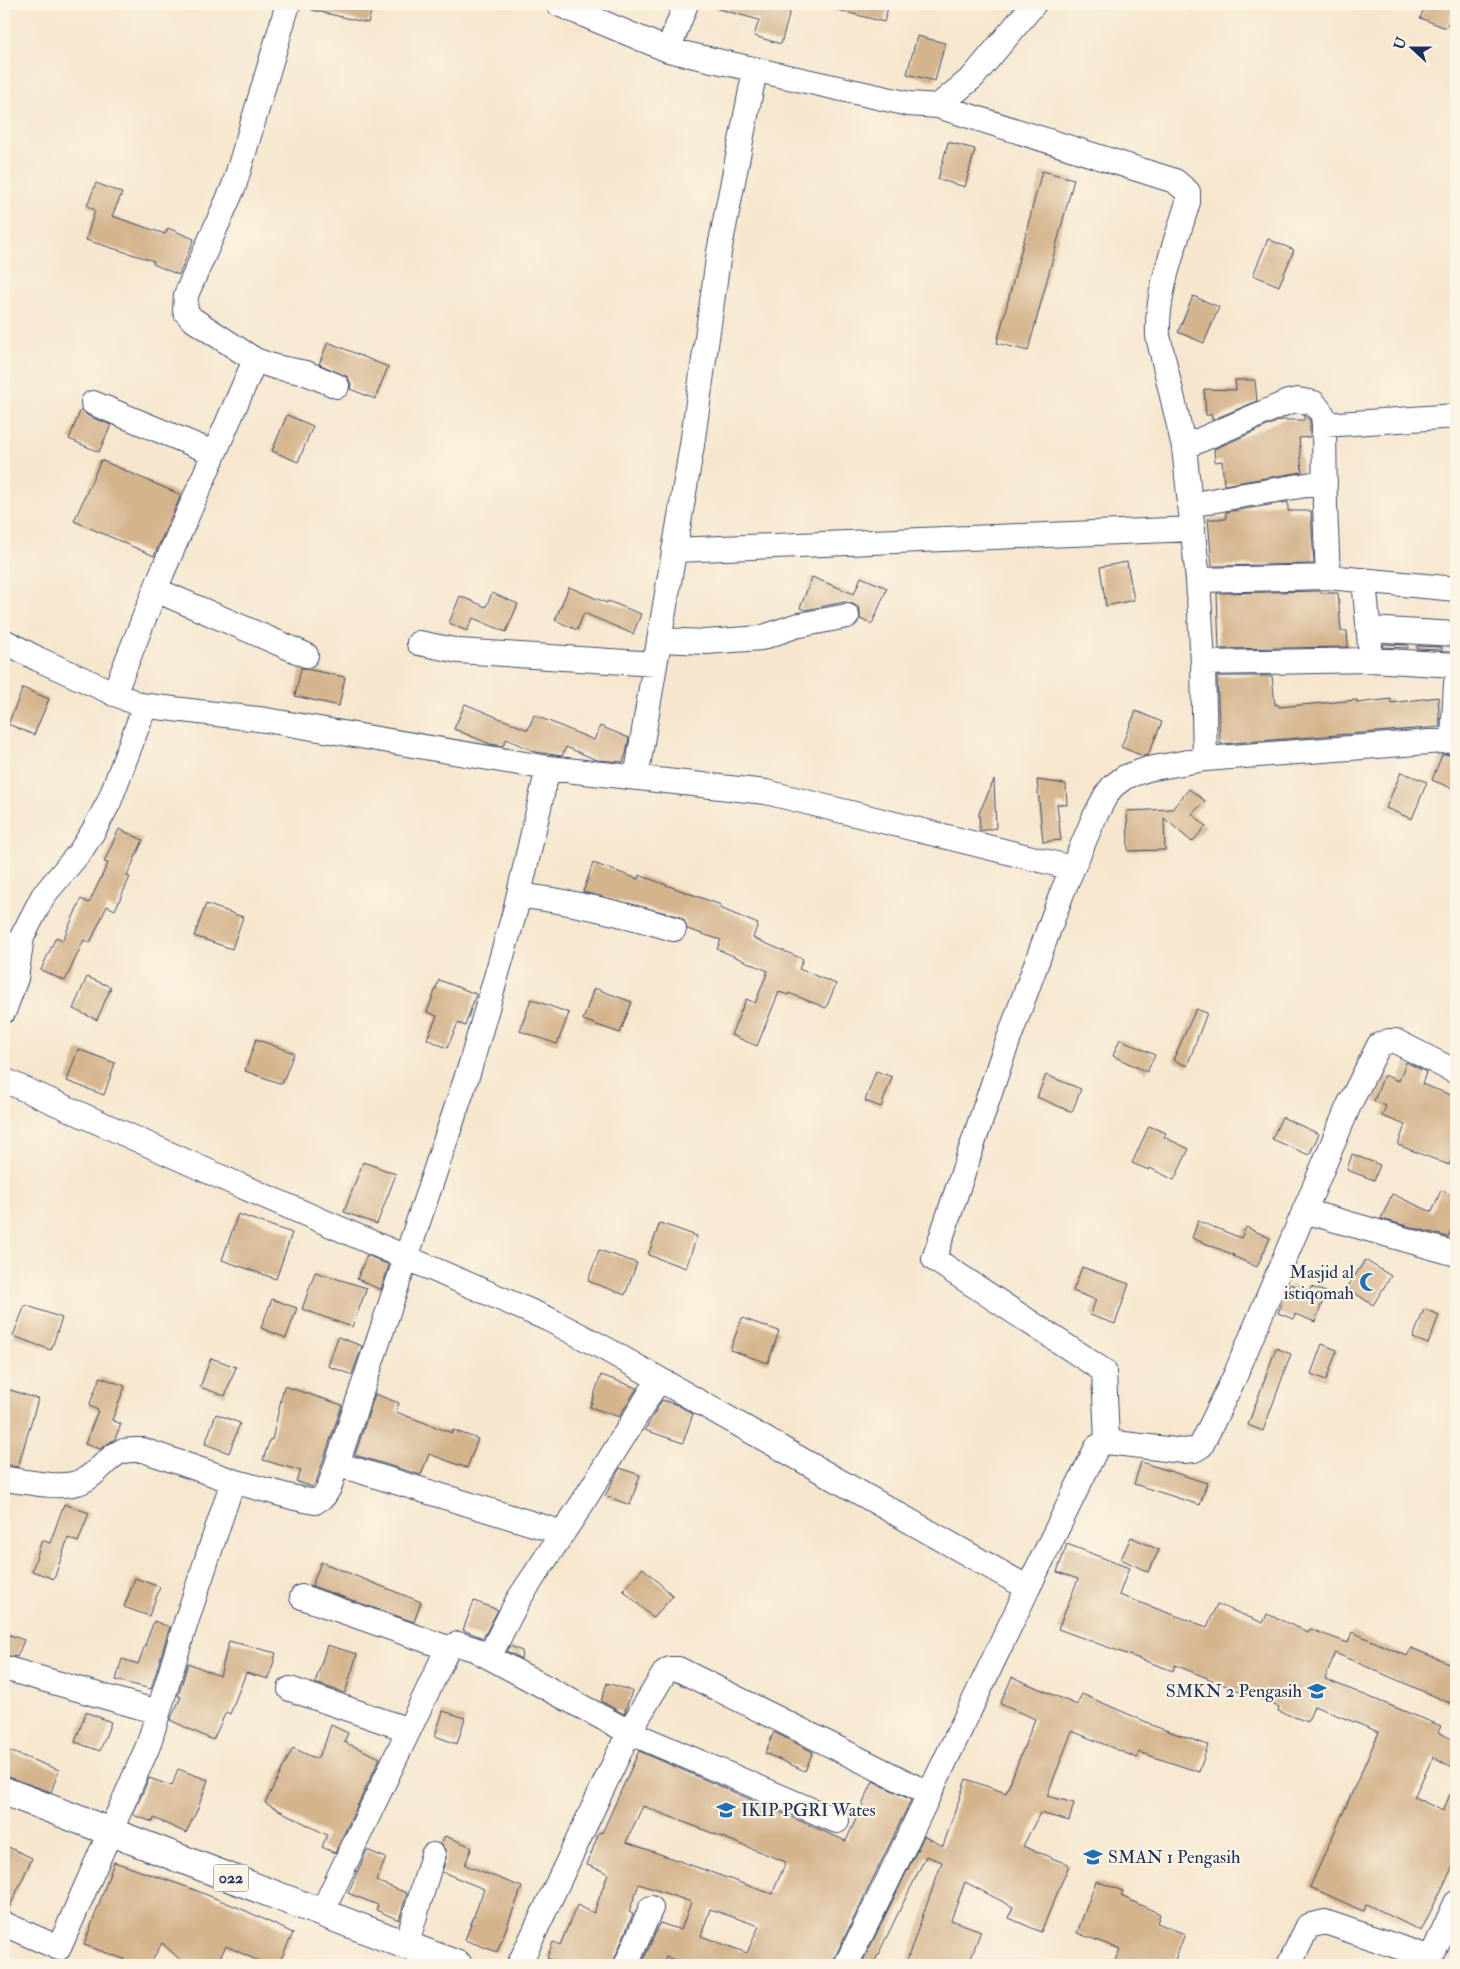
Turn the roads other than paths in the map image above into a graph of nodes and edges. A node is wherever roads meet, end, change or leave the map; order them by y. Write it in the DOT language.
graph roads {
  1 [pos="288,4"];
  2 [pos="558,4"];
  3 [pos="686,4"];
  4 [pos="1034,4"];
  5 [pos="668,50"];
  6 [pos="755,70"];
  7 [pos="938,106"];
  8 [pos="254,360"];
  9 [pos="337,386"];
  10 [pos="93,403"];
  11 [pos="1456,416"];
  12 [pos="1324,425"];
  13 [pos="1184,447"];
  14 [pos="214,453"];
  15 [pos="1325,482"];
  16 [pos="1190,505"];
  17 [pos="1193,529"];
  18 [pos="674,550"];
  19 [pos="1328,576"];
  20 [pos="1198,580"];
  21 [pos="1364,580"];
  22 [pos="1456,589"];
  23 [pos="156,590"];
  24 [pos="847,616"];
  25 [pos="1368,629"];
  26 [pos="1456,634"];
  27 [pos="659,640"];
  28 [pos="4,642"];
  29 [pos="419,643"];
  30 [pos="306,655"];
  31 [pos="1371,660"];
  32 [pos="1203,663"];
  33 [pos="655,664"];
  34 [pos="1456,666"];
  35 [pos="1456,682"];
  36 [pos="114,694"];
  37 [pos="145,706"];
  38 [pos="1454,740"];
  39 [pos="1205,759"];
  40 [pos="548,768"];
  41 [pos="636,778"];
  42 [pos="1072,868"];
  43 [pos="519,895"];
  44 [pos="674,929"];
  45 [pos="4,1011"];
  46 [pos="1456,1072"];
  47 [pos="4,1080"];
  48 [pos="1304,1211"];
  49 [pos="1456,1254"];
  50 [pos="406,1258"];
  51 [pos="659,1379"];
  52 [pos="1107,1442"];
  53 [pos="337,1464"];
  54 [pos="4,1479"];
  55 [pos="233,1481"];
  56 [pos="563,1533"];
  57 [pos="1028,1588"];
  58 [pos="302,1597"];
  59 [pos="448,1648"];
  60 [pos="489,1657"];
  61 [pos="4,1668"];
  62 [pos="290,1689"];
  63 [pos="158,1712"];
  64 [pos="409,1730"];
  65 [pos="629,1732"];
  66 [pos="4,1791"];
  67 [pos="929,1794"];
  68 [pos="837,1821"];
  69 [pos="109,1832"];
  70 [pos="433,1855"];
  71 [pos="1456,1903"];
  72 [pos="651,1908"];
  73 [pos="321,1914"];
  74 [pos="4,1924"];
  75 [pos="406,1946"];
  76 [pos="55,1957"];
  77 [pos="458,1965"];
  78 [pos="519,1965"];
  79 [pos="626,1965"];
  80 [pos="846,1965"];
  81 [pos="1289,1965"];
  1 -- 8 [label="street"];
  2 -- 5 [label="street"];
  3 -- 5 [label="street"];
  4 -- 7 [label="street"];
  5 -- 6 [label="street"];
  6 -- 7 [label="street"];
  6 -- 18 [label="street"];
  7 -- 13 [label="street"];
  8 -- 9 [label="street"];
  8 -- 14 [label="street"];
  10 -- 14 [label="street"];
  11 -- 12 [label="street"];
  12 -- 13 [label="street"];
  12 -- 15 [label="street"];
  13 -- 16 [label="street"];
  14 -- 23 [label="street"];
  15 -- 16 [label="street"];
  15 -- 19 [label="street"];
  16 -- 17 [label="street"];
  17 -- 18 [label="street"];
  17 -- 20 [label="street"];
  18 -- 27 [label="street"];
  19 -- 20 [label="street"];
  19 -- 21 [label="street"];
  20 -- 32 [label="street"];
  21 -- 22 [label="street"];
  21 -- 25 [label="street"];
  23 -- 30 [label="street"];
  23 -- 36 [label="street"];
  24 -- 27 [label="street"];
  25 -- 26 [label="street"];
  25 -- 31 [label="street"];
  27 -- 33 [label="street"];
  28 -- 36 [label="street"];
  29 -- 33 [label="street"];
  31 -- 32 [label="street"];
  31 -- 34 [label="street"];
  32 -- 39 [label="street"];
  33 -- 41 [label="street"];
  35 -- 38 [label="street"];
  36 -- 37 [label="street"];
  37 -- 40 [label="street"];
  37 -- 45 [label="street"];
  38 -- 39 [label="street"];
  39 -- 42 [label="street"];
  40 -- 41 [label="street"];
  40 -- 43 [label="street"];
  41 -- 42 [label="street"];
  42 -- 52 [label="street"];
  43 -- 44 [label="street"];
  43 -- 50 [label="street"];
  46 -- 48 [label="street"];
  47 -- 50 [label="street"];
  48 -- 49 [label="street"];
  48 -- 52 [label="street"];
  50 -- 51 [label="street"];
  50 -- 53 [label="street"];
  51 -- 56 [label="street"];
  51 -- 57 [label="street"];
  52 -- 57 [label="street"];
  53 -- 55 [label="street"];
  53 -- 56 [label="street"];
  54 -- 55 [label="street"];
  55 -- 63 [label="street"];
  56 -- 60 [label="street"];
  57 -- 67 [label="street"];
  58 -- 59 [label="street"];
  59 -- 60 [label="street"];
  59 -- 64 [label="street"];
  60 -- 65 [label="street"];
  61 -- 63 [label="street"];
  62 -- 64 [label="street"];
  63 -- 69 [label="street"];
  64 -- 73 [label="street"];
  65 -- 67 [label="street"];
  65 -- 68 [label="street"];
  65 -- 78 [label="street"];
  66 -- 69 [label="main road, 022"];
  67 -- 80 [label="street"];
  69 -- 73 [label="main road, 022"];
  69 -- 76 [label="street"];
  70 -- 75 [label="street"];
  71 -- 81 [label="street"];
  72 -- 79 [label="street"];
  73 -- 75 [label="main road, 022"];
  74 -- 76 [label="street"];
  75 -- 77 [label="main road, 022"];
}
